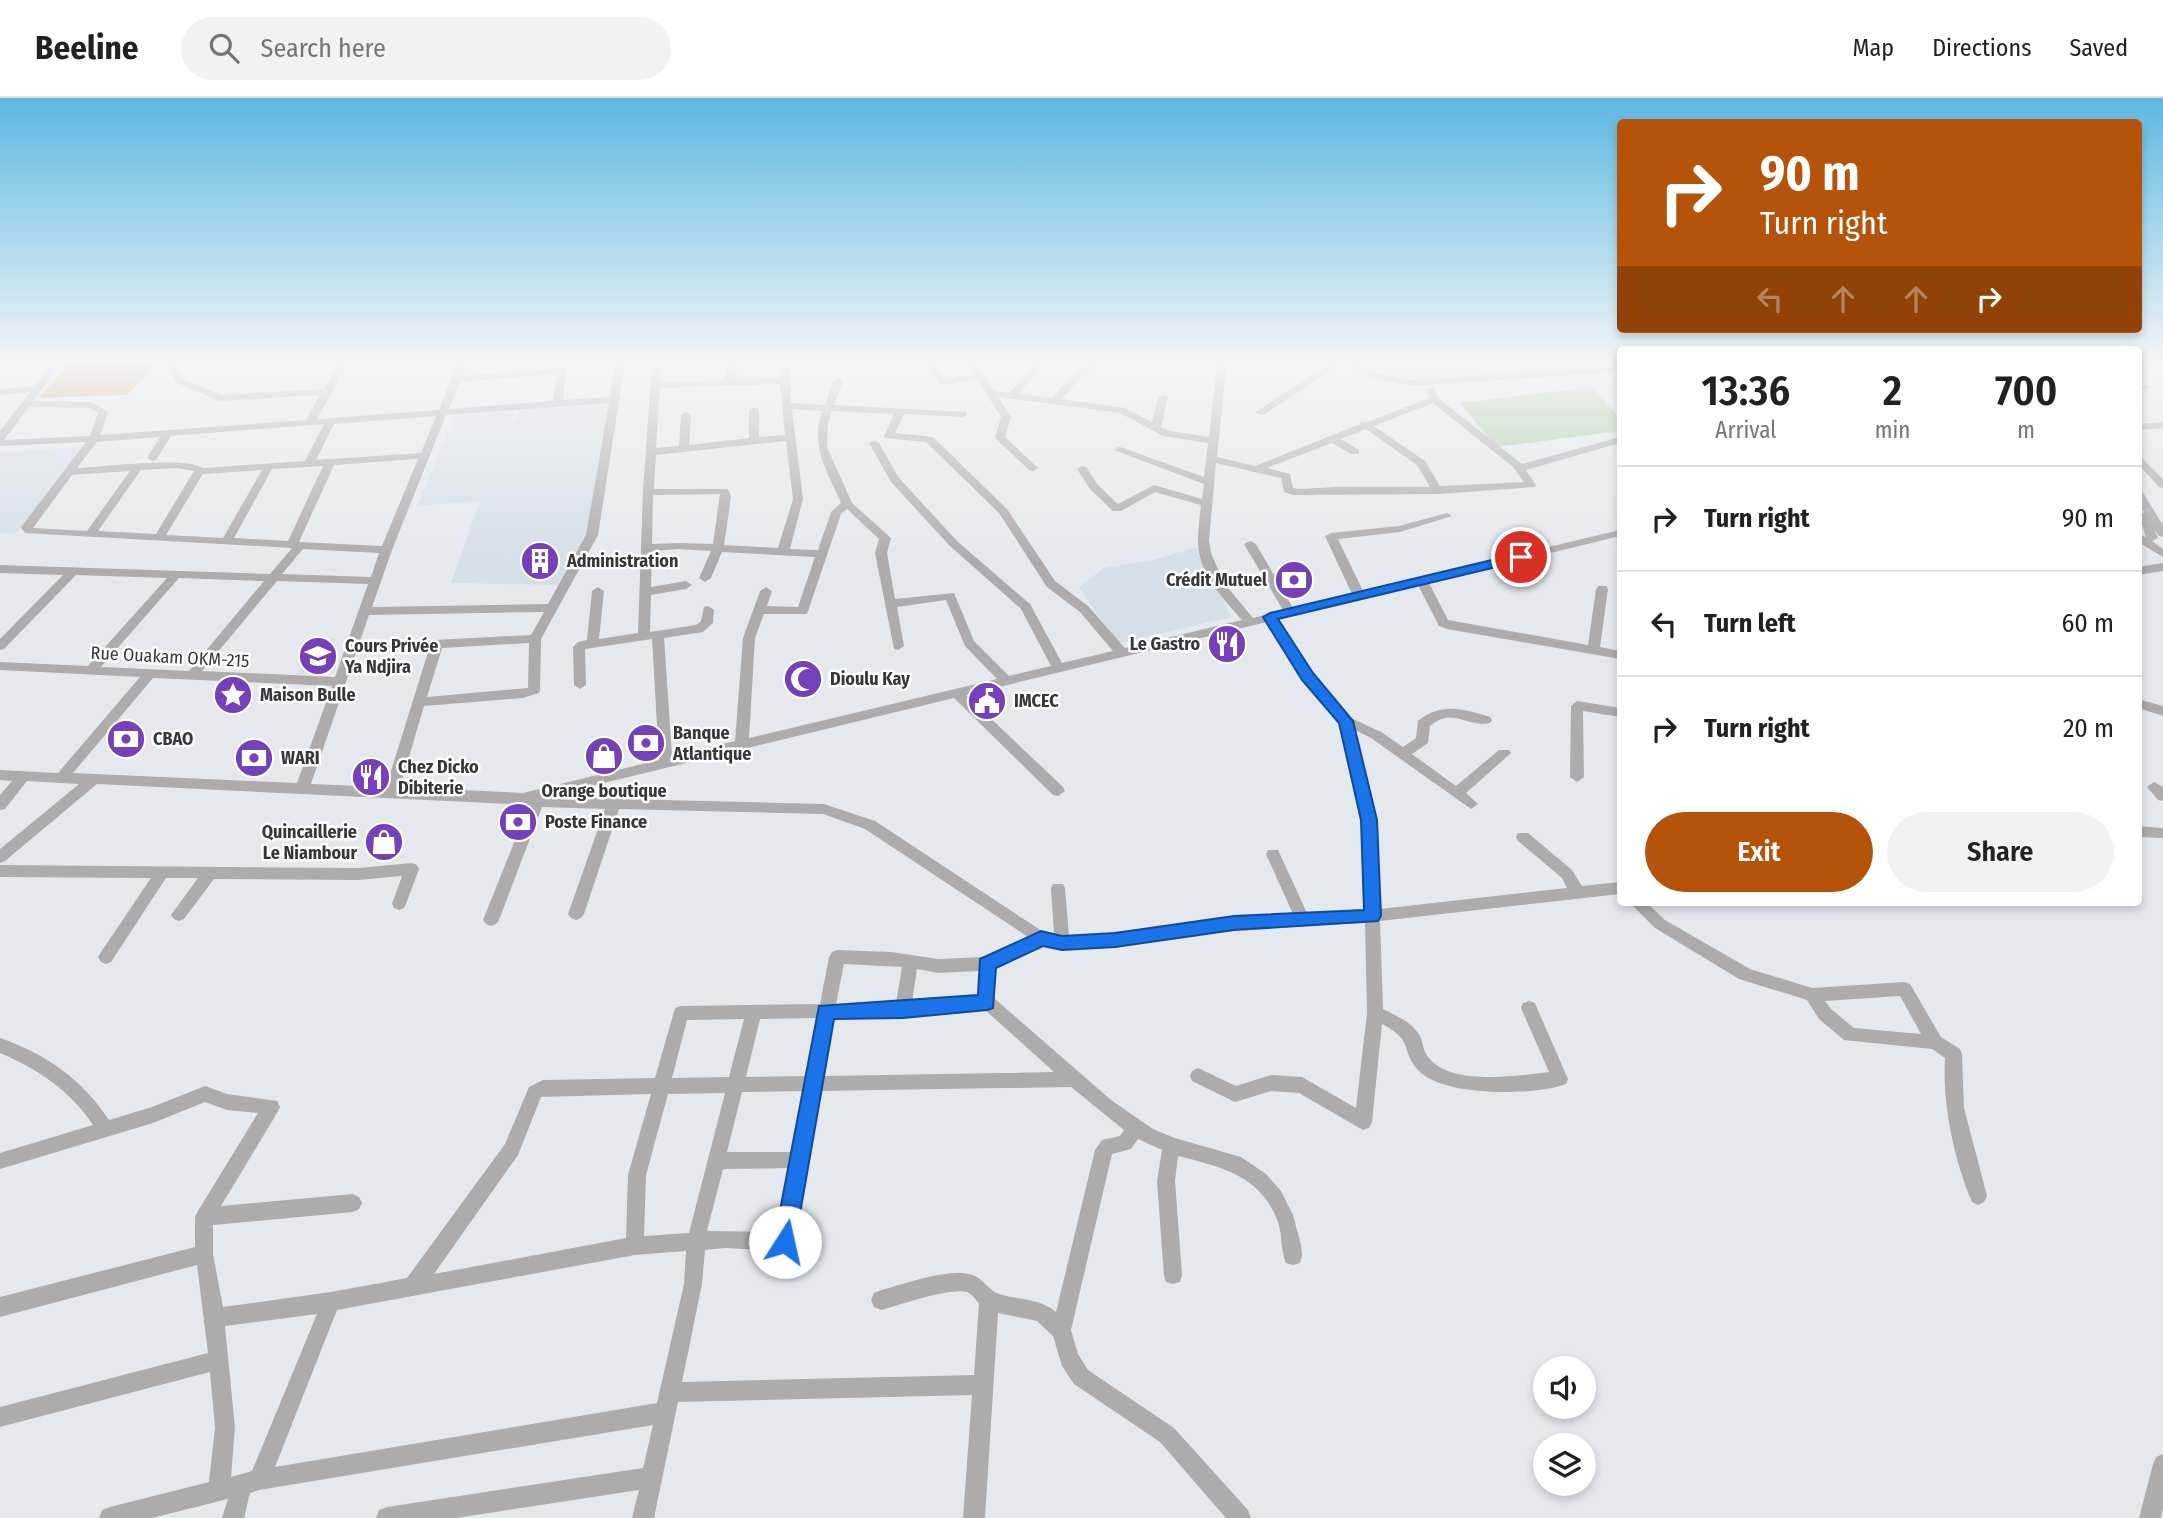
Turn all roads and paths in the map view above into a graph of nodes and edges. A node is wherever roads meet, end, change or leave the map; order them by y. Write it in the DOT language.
graph roads {
  1 [pos="98,428"];
  2 [pos="229,428"];
  3 [pos="327,428"];
  4 [pos="435,428"];
  5 [pos="611,428"];
  6 [pos="653,428"];
  7 [pos="685,428"];
  8 [pos="754,428"];
  9 [pos="790,428"];
  10 [pos="824,428"];
  11 [pos="892,428"];
  12 [pos="1003,428"];
  13 [pos="1216,428"];
  14 [pos="1355,428"];
  15 [pos="1371,428"];
  16 [pos="1471,428"];
  17 [pos="1155,429"];
  18 [pos="168,433"];
  19 [pos="791,437"];
  20 [pos="1332,438"];
  21 [pos="94,439"];
  22 [pos="0,441"];
  23 [pos="754,441"];
  24 [pos="1215,441"];
  25 [pos="1617,441"];
  26 [pos="874,443"];
  27 [pos="684,448"];
  28 [pos="1119,450"];
  29 [pos="651,452"];
  30 [pos="1355,452"];
  31 [pos="423,456"];
  32 [pos="152,458"];
  33 [pos="1213,459"];
  34 [pos="330,462"];
  35 [pos="2142,462"];
  36 [pos="309,463"];
  37 [pos="269,466"];
  38 [pos="138,467"];
  39 [pos="1033,468"];
  40 [pos="1520,468"];
  41 [pos="1256,469"];
  42 [pos="1082,470"];
  43 [pos="199,471"];
  44 [pos="69,472"];
  45 [pos="1210,483"];
  46 [pos="2163,485"];
  47 [pos="1438,491"];
  48 [pos="648,492"];
  49 [pos="847,504"];
  50 [pos="1208,504"];
  51 [pos="2143,505"];
  52 [pos="2160,506"];
  53 [pos="1447,516"];
  54 [pos="90,534"];
  55 [pos="1617,534"];
  56 [pos="159,538"];
  57 [pos="2153,538"];
  58 [pos="226,541"];
  59 [pos="1250,544"];
  60 [pos="296,545"];
  61 [pos="718,547"];
  62 [pos="647,548"];
  63 [pos="386,550"];
  64 [pos="783,552"];
  65 [pos="822,554"];
  66 [pos="2163,554"];
  67 [pos="2163,568"];
  68 [pos="0,569"];
  69 [pos="73,571"];
  70 [pos="2142,571"];
  71 [pos="176,575"];
  72 [pos="273,578"];
  73 [pos="705,578"];
  74 [pos="1422,581"];
  75 [pos="374,582"];
  76 [pos="686,585"];
  77 [pos="1602,589"];
  78 [pos="766,590"];
  79 [pos="598,591"];
  80 [pos="646,592"];
  81 [pos="1359,596"];
  82 [pos="890,604"];
  83 [pos="552,608"];
  84 [pos="708,610"];
  85 [pos="760,610"];
  86 [pos="364,611"];
  87 [pos="1290,612"];
  88 [pos="1270,617"];
  89 [pos="1250,622"];
  90 [pos="651,635"];
  91 [pos="535,639"];
  92 [pos="593,641"];
  93 [pos="437,644"];
  94 [pos="0,646"];
  95 [pos="898,646"];
  96 [pos="351,649"];
  97 [pos="1593,650"];
  98 [pos="1121,652"];
  99 [pos="1617,654"];
  100 [pos="0,666"];
  101 [pos="1058,668"];
  102 [pos="91,670"];
  103 [pos="150,673"];
  104 [pos="192,675"];
  105 [pos="1005,680"];
  106 [pos="339,682"];
  107 [pos="580,685"];
  108 [pos="955,692"];
  109 [pos="419,702"];
  110 [pos="2142,704"];
  111 [pos="2163,711"];
  112 [pos="1617,712"];
  113 [pos="1485,720"];
  114 [pos="1346,721"];
  115 [pos="741,743"];
  116 [pos="1504,752"];
  117 [pos="1403,754"];
  118 [pos="667,762"];
  119 [pos="0,775"];
  120 [pos="23,776"];
  121 [pos="62,777"];
  122 [pos="1577,777"];
  123 [pos="94,778"];
  124 [pos="302,789"];
  125 [pos="1058,790"];
  126 [pos="391,793"];
  127 [pos="1456,793"];
  128 [pos="521,798"];
  129 [pos="537,802"];
  130 [pos="614,803"];
  131 [pos="1471,804"];
  132 [pos="0,805"];
  133 [pos="2142,831"];
  134 [pos="2163,833"];
  135 [pos="1523,837"];
  136 [pos="1273,854"];
  137 [pos="0,857"];
  138 [pos="0,871"];
  139 [pos="162,873"];
  140 [pos="210,873"];
  141 [pos="1058,888"];
  142 [pos="1617,888"];
  143 [pos="1578,892"];
  144 [pos="398,904"];
  145 [pos="1640,906"];
  146 [pos="576,914"];
  147 [pos="179,915"];
  148 [pos="1372,916"];
  149 [pos="491,920"];
  150 [pos="1303,920"];
  151 [pos="1041,938"];
  152 [pos="1062,943"];
  153 [pos="106,957"];
  154 [pos="910,962"];
  155 [pos="987,964"];
  156 [pos="1812,995"];
  157 [pos="987,1002"];
  158 [pos="1529,1008"];
  159 [pos="903,1010"];
  160 [pos="754,1012"];
  161 [pos="826,1012"];
  162 [pos="1375,1013"];
  163 [pos="1935,1042"];
  164 [pos="0,1045"];
  165 [pos="1198,1076"];
  166 [pos="1074,1079"];
  167 [pos="813,1082"];
  168 [pos="737,1084"];
  169 [pos="661,1085"];
  170 [pos="1136,1128"];
  171 [pos="105,1129"];
  172 [pos="1171,1146"];
  173 [pos="798,1160"];
  174 [pos="0,1161"];
  175 [pos="717,1161"];
  176 [pos="1978,1196"];
  177 [pos="353,1203"];
  178 [pos="204,1217"];
  179 [pos="696,1240"];
  180 [pos="635,1246"];
  181 [pos="204,1254"];
  182 [pos="1293,1256"];
  183 [pos="1173,1275"];
  184 [pos="414,1285"];
  185 [pos="881,1300"];
  186 [pos="989,1301"];
  187 [pos="331,1302"];
  188 [pos="0,1307"];
  189 [pos="215,1318"];
  190 [pos="1061,1330"];
  191 [pos="219,1360"];
  192 [pos="983,1385"];
  193 [pos="669,1402"];
  194 [pos="0,1417"];
  195 [pos="2163,1464"];
  196 [pos="652,1477"];
  197 [pos="250,1482"];
  198 [pos="219,1490"];
  199 [pos="110,1518"];
  200 [pos="233,1518"];
  201 [pos="387,1518"];
  202 [pos="643,1518"];
  203 [pos="974,1518"];
  204 [pos="1240,1518"];
  205 [pos="2150,1518"];
  1 -- 21 [label="street"];
  2 -- 18 [label="street"];
  3 -- 36 [label="street"];
  4 -- 31 [label="street"];
  5 -- 83 [label="street"];
  6 -- 29 [label="street"];
  7 -- 27 [label="street"];
  8 -- 23 [label="street"];
  9 -- 19 [label="street"];
  10 -- 49 [label="street"];
  11 -- 98 [label="street"];
  12 -- 39 [label="street"];
  13 -- 24 [label="street"];
  14 -- 20 [label="street"];
  15 -- 47 [label="street"];
  16 -- 40 [label="street"];
  17 -- 24 [label="street"];
  18 -- 21 [label="street"];
  18 -- 32 [label="street"];
  19 -- 23 [label="street"];
  19 -- 64 [label="street"];
  20 -- 30 [label="street"];
  20 -- 41 [label="street"];
  21 -- 22 [label="street"];
  21 -- 44 [label="street"];
  23 -- 27 [label="street"];
  24 -- 33 [label="street"];
  25 -- 40 [label="street"];
  26 -- 101 [label="street"];
  27 -- 29 [label="street"];
  28 -- 45 [label="street"];
  29 -- 48 [label="street"];
  31 -- 34 [label="street"];
  31 -- 63 [label="street"];
  33 -- 41 [label="street"];
  33 -- 45 [label="street"];
  34 -- 36 [label="street"];
  34 -- 60 [label="street"];
  35 -- 46 [label="street"];
  36 -- 37 [label="street"];
  37 -- 43 [label="street"];
  37 -- 58 [label="street"];
  38 -- 43 [label="street"];
  38 -- 44 [label="street"];
  38 -- 54 [label="street"];
  40 -- 47 [label="street"];
  41 -- 47 [label="street"];
  42 -- 50 [label="street"];
  43 -- 56 [label="street"];
  44 -- 54 [label="street"];
  45 -- 50 [label="street"];
  48 -- 61 [label="street"];
  48 -- 62 [label="street"];
  49 -- 65 [label="street"];
  49 -- 82 [label="street"];
  50 -- 89 [label="street"];
  51 -- 52 [label="street"];
  51 -- 57 [label="street"];
  53 -- 81 [label="street"];
  54 -- 56 [label="street"];
  55 -- 74 [label="street"];
  56 -- 58 [label="street"];
  57 -- 66 [label="street"];
  58 -- 60 [label="street"];
  59 -- 87 [label="street"];
  60 -- 63 [label="street"];
  60 -- 72 [label="street"];
  61 -- 62 [label="street"];
  61 -- 64 [label="street"];
  61 -- 73 [label="street"];
  62 -- 80 [label="street"];
  63 -- 75 [label="street"];
  64 -- 65 [label="street"];
  65 -- 85 [label="street"];
  67 -- 70 [label="street"];
  68 -- 69 [label="street"];
  69 -- 71 [label="street"];
  69 -- 94 [label="street"];
  71 -- 72 [label="street"];
  71 -- 102 [label="street"];
  72 -- 75 [label="street"];
  72 -- 104 [label="street"];
  74 -- 81 [label="street"];
  74 -- 97 [label="street"];
  75 -- 86 [label="street"];
  76 -- 80 [label="street"];
  77 -- 97 [label="street"];
  78 -- 85 [label="street"];
  79 -- 92 [label="street"];
  80 -- 90 [label="street"];
  81 -- 87 [label="street"];
  82 -- 95 [label="street"];
  82 -- 105 [label="street"];
  83 -- 86 [label="street"];
  83 -- 91 [label="street"];
  84 -- 90 [label="street"];
  85 -- 115 [label="street"];
  86 -- 96 [label="street"];
  87 -- 88 [label="street"];
  88 -- 89 [label="street"];
  88 -- 114 [label="street"];
  89 -- 98 [label="street"];
  90 -- 92 [label="street"];
  90 -- 118 [label="street"];
  91 -- 93 [label="street"];
  91 -- 109 [label="street"];
  92 -- 107 [label="street"];
  93 -- 96 [label="street"];
  93 -- 109 [label="street"];
  96 -- 106 [label="street"];
  97 -- 99 [label="street"];
  98 -- 101 [label="street"];
  100 -- 102 [label="street, Rue Ouakam OKM-215"];
  101 -- 105 [label="street"];
  102 -- 103 [label="street, Rue Ouakam OKM-215"];
  103 -- 104 [label="street, Rue Ouakam OKM-215"];
  103 -- 121 [label="street"];
  104 -- 106 [label="street, Rue Ouakam OKM-215"];
  105 -- 108 [label="street"];
  106 -- 124 [label="street"];
  108 -- 115 [label="street"];
  108 -- 125 [label="street"];
  109 -- 126 [label="street"];
  110 -- 111 [label="street"];
  112 -- 122 [label="street"];
  113 -- 117 [label="street"];
  114 -- 117 [label="street"];
  114 -- 148 [label="street"];
  115 -- 118 [label="street"];
  116 -- 127 [label="street"];
  117 -- 127 [label="street"];
  118 -- 128 [label="street"];
  119 -- 120 [label="street"];
  120 -- 121 [label="street"];
  120 -- 132 [label="street"];
  121 -- 123 [label="street"];
  123 -- 124 [label="street"];
  123 -- 137 [label="street"];
  124 -- 126 [label="street"];
  126 -- 128 [label="street"];
  127 -- 131 [label="street"];
  128 -- 129 [label="street"];
  129 -- 130 [label="street"];
  129 -- 149 [label="street"];
  130 -- 146 [label="street"];
  130 -- 151 [label="street"];
  133 -- 134 [label="street"];
  135 -- 143 [label="street"];
  136 -- 150 [label="street"];
  138 -- 139 [label="street"];
  139 -- 140 [label="street"];
  139 -- 153 [label="street"];
  140 -- 144 [label="street"];
  140 -- 147 [label="street"];
  141 -- 152 [label="street"];
  142 -- 143 [label="street"];
  143 -- 148 [label="street"];
  145 -- 156 [label="street"];
  148 -- 150 [label="street"];
  148 -- 162 [label="street"];
  150 -- 152 [label="street"];
  151 -- 152 [label="street"];
  151 -- 155 [label="street"];
  154 -- 155 [label="street"];
  154 -- 159 [label="street"];
  154 -- 161 [label="street"];
  155 -- 157 [label="street"];
  156 -- 163 [label="street"];
  156 -- 163 [label="street"];
  157 -- 159 [label="street"];
  157 -- 166 [label="street"];
  158 -- 162 [label="street"];
  159 -- 161 [label="street"];
  160 -- 161 [label="street"];
  160 -- 168 [label="street"];
  160 -- 169 [label="street"];
  161 -- 167 [label="street"];
  162 -- 165 [label="street"];
  163 -- 176 [label="street"];
  164 -- 171 [label="street"];
  166 -- 167 [label="street"];
  166 -- 170 [label="street"];
  167 -- 168 [label="street"];
  167 -- 173 [label="street"];
  168 -- 169 [label="street"];
  168 -- 175 [label="street"];
  169 -- 180 [label="street"];
  169 -- 184 [label="street"];
  170 -- 172 [label="street"];
  170 -- 190 [label="street"];
  171 -- 174 [label="street"];
  171 -- 178 [label="street"];
  172 -- 182 [label="street"];
  172 -- 183 [label="street"];
  173 -- 175 [label="street"];
  173 -- 179 [label="street"];
  175 -- 179 [label="street"];
  177 -- 178 [label="street"];
  178 -- 181 [label="street"];
  179 -- 180 [label="street"];
  179 -- 193 [label="street"];
  180 -- 184 [label="street"];
  181 -- 188 [label="street"];
  181 -- 189 [label="street"];
  184 -- 187 [label="street"];
  185 -- 186 [label="street"];
  186 -- 190 [label="street"];
  186 -- 192 [label="street"];
  187 -- 189 [label="street"];
  187 -- 197 [label="street"];
  189 -- 191 [label="street"];
  190 -- 204 [label="street"];
  191 -- 194 [label="street"];
  191 -- 198 [label="street"];
  192 -- 193 [label="street"];
  192 -- 203 [label="street"];
  193 -- 196 [label="street"];
  193 -- 197 [label="street"];
  195 -- 205 [label="street"];
  196 -- 201 [label="street"];
  196 -- 202 [label="street"];
  197 -- 198 [label="street"];
  197 -- 200 [label="street"];
  198 -- 199 [label="street"];
}
